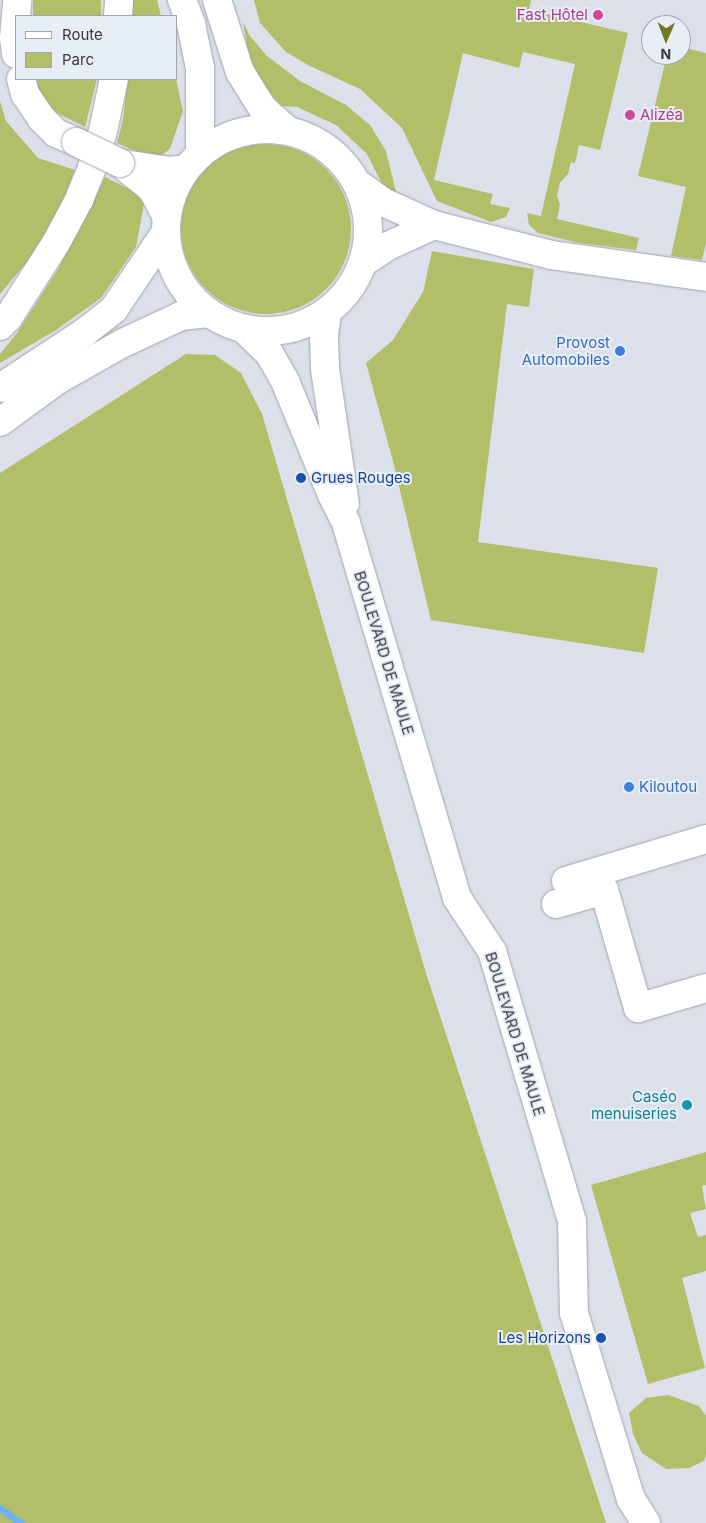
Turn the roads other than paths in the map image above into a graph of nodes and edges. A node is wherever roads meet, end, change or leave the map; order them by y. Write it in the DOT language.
graph roads {
  1 [pos="17,0"];
  2 [pos="119,0"];
  3 [pos="182,0"];
  4 [pos="217,0"];
  5 [pos="16,15"];
  6 [pos="118,15"];
  7 [pos="15,25"];
  8 [pos="15,46"];
  9 [pos="21,80"];
  10 [pos="114,80"];
  11 [pos="288,131"];
  12 [pos="193,162"];
  13 [pos="120,163"];
  14 [pos="357,183"];
  15 [pos="166,224"];
  16 [pos="434,225"];
  17 [pos="364,262"];
  18 [pos="706,276"];
  19 [pos="327,312"];
  20 [pos="209,313"];
  21 [pos="0,326"];
  22 [pos="244,329"];
  23 [pos="0,388"];
  24 [pos="0,422"];
  25 [pos="346,523"];
  26 [pos="706,839"];
  27 [pos="706,988"];
  28 [pos="646,1523"];
  1 -- 5 [label="main road"];
  2 -- 6 [label="main road"];
  3 -- 12 [label="main road"];
  4 -- 11 [label="main road"];
  7 -- 8 [label="main road"];
  9 -- 13 [label="main road, bridge"];
  10 -- 21 [label="main road"];
  11 -- 12 [label="main road"];
  11 -- 14 [label="main road"];
  12 -- 13 [label="main road"];
  12 -- 15 [label="main road"];
  13 -- 15 [label="main road"];
  14 -- 16 [label="main road"];
  14 -- 17 [label="main road"];
  15 -- 20 [label="main road"];
  15 -- 23 [label="main road"];
  16 -- 17 [label="main road"];
  16 -- 18 [label="main road"];
  17 -- 19 [label="main road"];
  19 -- 22 [label="main road"];
  19 -- 25 [label="main road, BOULEVARD DE MAULE"];
  20 -- 22 [label="main road"];
  20 -- 24 [label="main road"];
  22 -- 25 [label="main road, BOULEVARD DE MAULE"];
  25 -- 28 [label="main road, BOULEVARD DE MAULE"];
  26 -- 27 [label="main road"];
}
